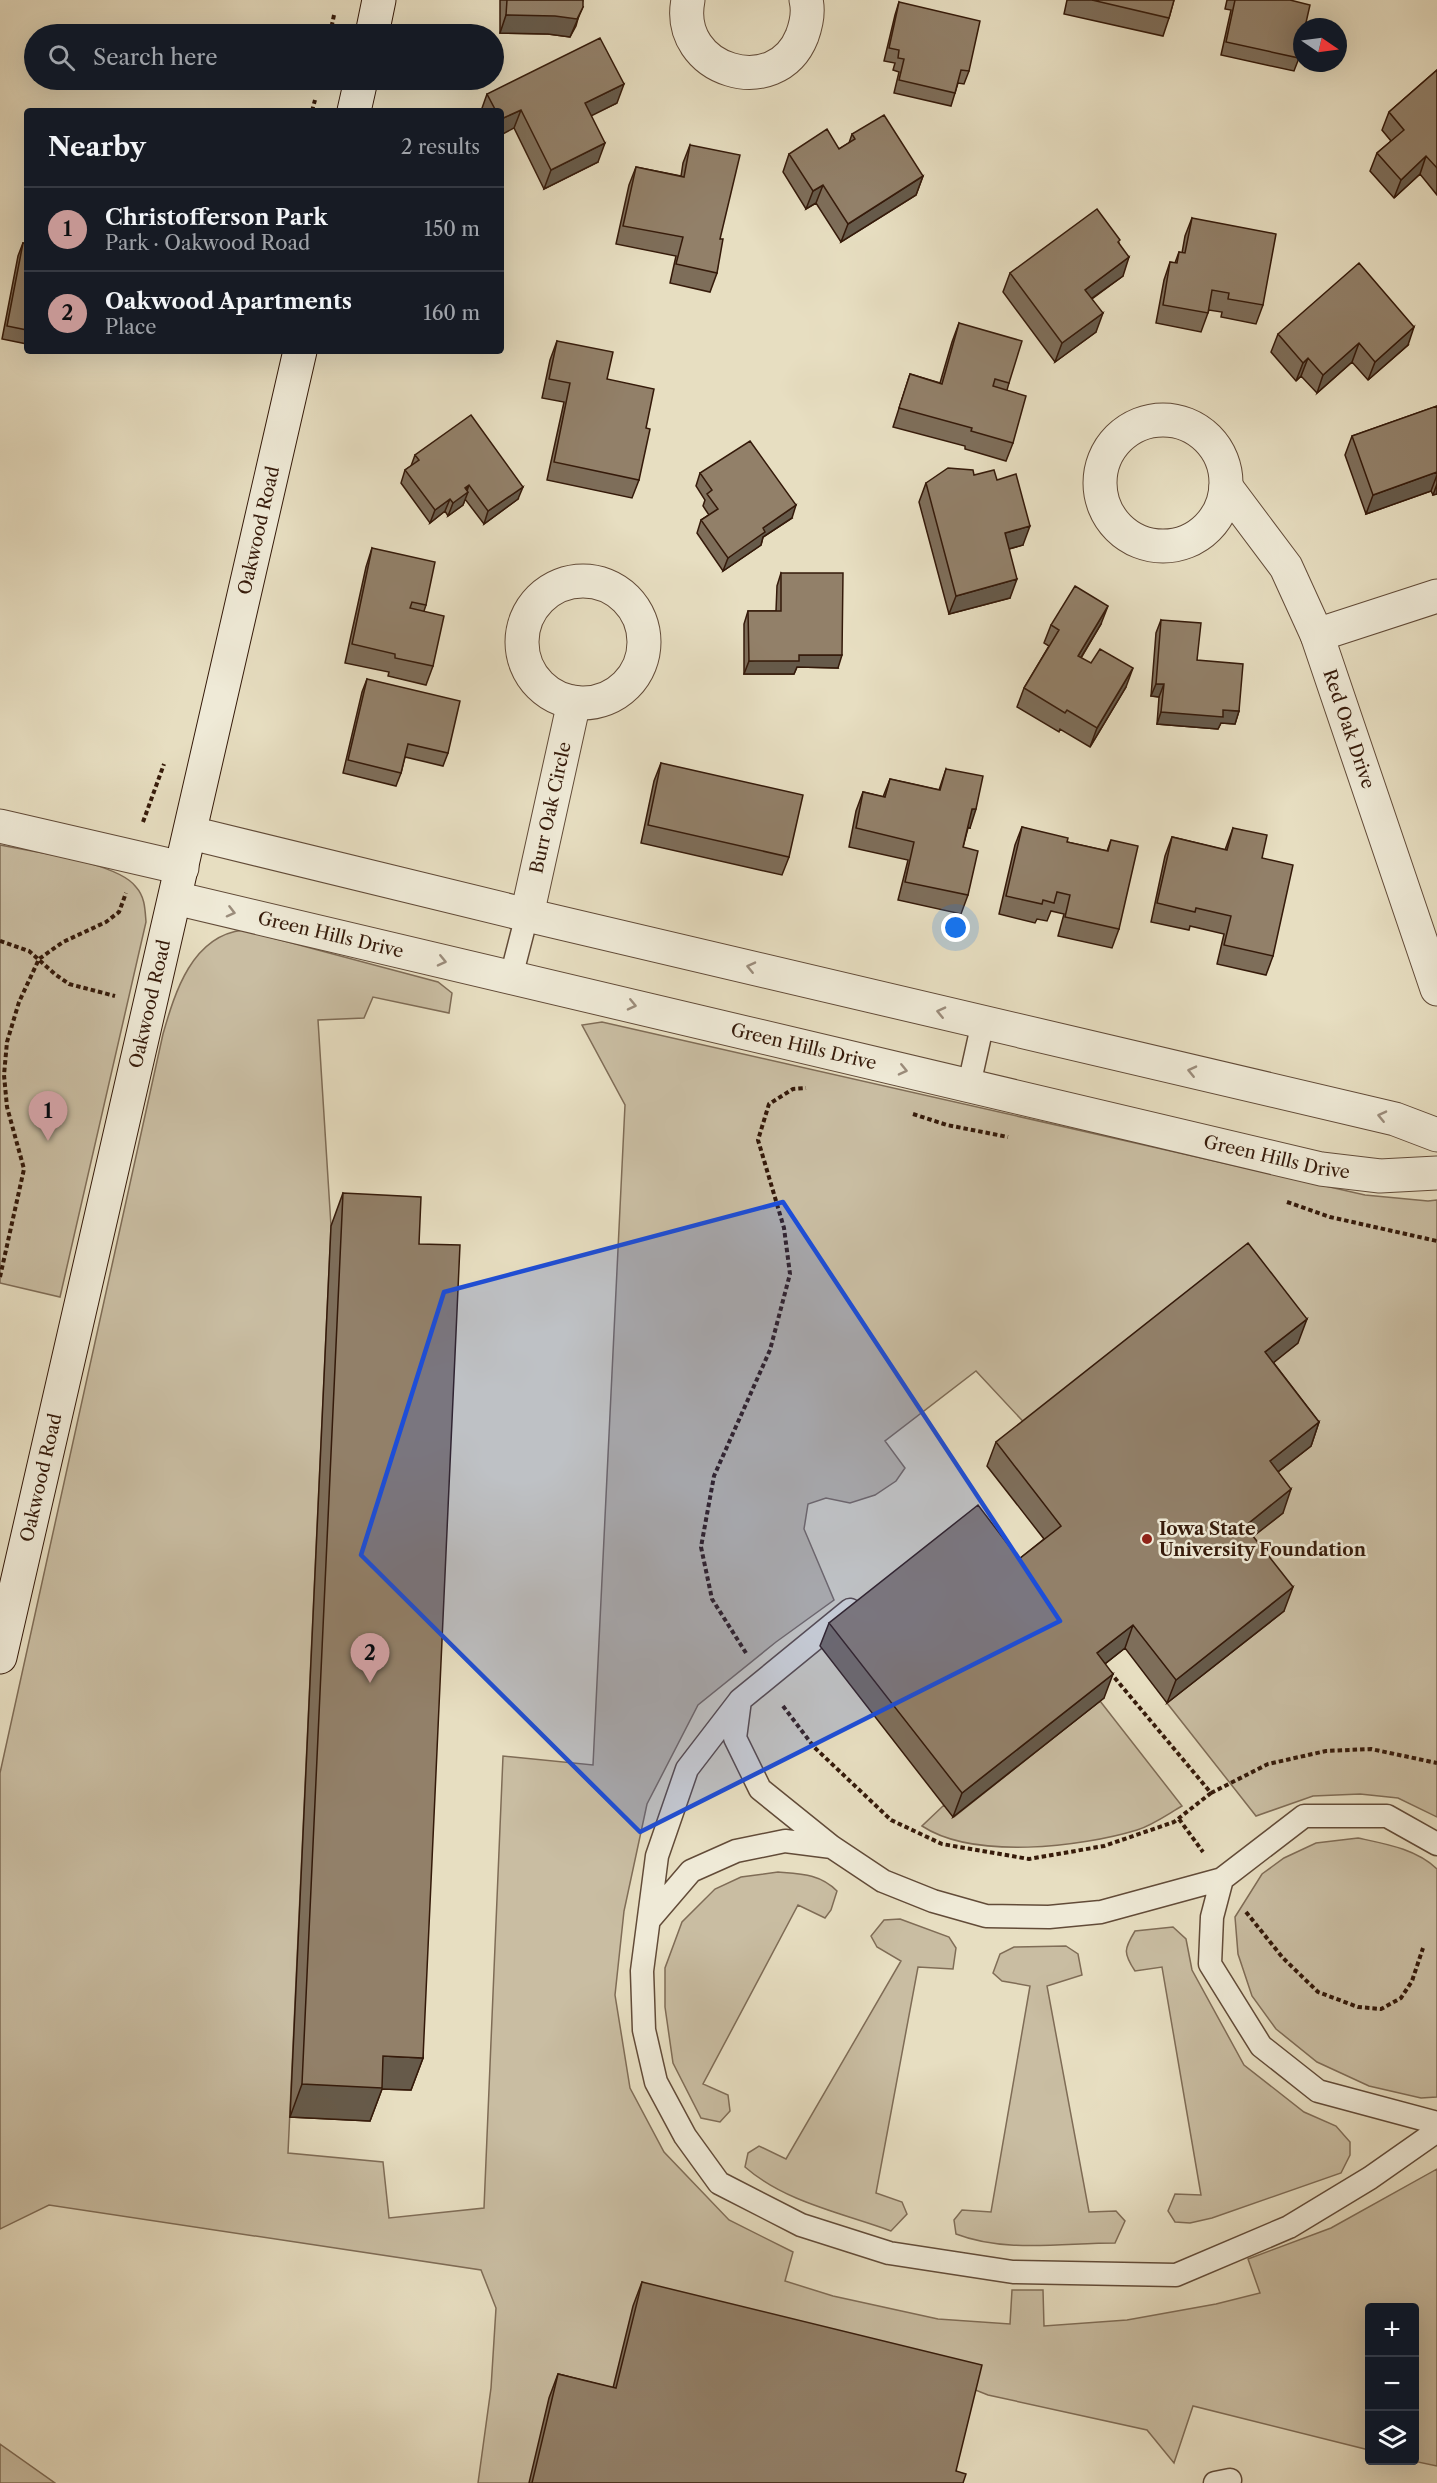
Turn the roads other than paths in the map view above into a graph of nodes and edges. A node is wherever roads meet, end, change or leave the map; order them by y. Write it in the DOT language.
graph roads {
  1 [pos="379,0"];
  2 [pos="688,0"];
  3 [pos="806,0"];
  4 [pos="374,24"];
  5 [pos="359,90"];
  6 [pos="355,108"];
  7 [pos="299,354"];
  8 [pos="1226,487"];
  9 [pos="1437,596"];
  10 [pos="1317,635"];
  11 [pos="574,702"];
  12 [pos="0,826"];
  13 [pos="191,832"];
  14 [pos="178,883"];
  15 [pos="527,915"];
  16 [pos="511,977"];
  17 [pos="1437,989"];
  18 [pos="983,1022"];
  19 [pos="969,1085"];
  20 [pos="1437,1135"];
  21 [pos="1437,1173"];
  22 [pos="863,1599"];
  23 [pos="0,1657"];
  24 [pos="740,1700"];
  25 [pos="1437,1844"];
  26 [pos="832,1847"];
  27 [pos="1222,1879"];
  28 [pos="649,1920"];
  29 [pos="1437,2123"];
  30 [pos="1437,2132"];
  1 -- 4 [label="street"];
  2 -- 3 [label="street"];
  5 -- 6 [label="street"];
  7 -- 13 [label="street, Oakwood Road"];
  8 -- 10 [label="street, Red Oak Drive"];
  9 -- 10 [label="street"];
  10 -- 17 [label="street, Red Oak Drive"];
  11 -- 15 [label="street, Burr Oak Circle"];
  12 -- 14 [label="street, Green Hills Drive"];
  13 -- 14 [label="street, Oakwood Road"];
  13 -- 15 [label="street"];
  14 -- 16 [label="street, Green Hills Drive, one-way"];
  14 -- 23 [label="street, Oakwood Road"];
  15 -- 16 [label="lane"];
  18 -- 15 [label="street, one-way"];
  16 -- 19 [label="street, Green Hills Drive, one-way"];
  18 -- 19 [label="lane"];
  20 -- 18 [label="street, one-way"];
  19 -- 21 [label="street, Green Hills Drive"];
  22 -- 24 [label="lane"];
  24 -- 26 [label="lane"];
  24 -- 28 [label="lane"];
  25 -- 27 [label="lane"];
  26 -- 27 [label="lane"];
  26 -- 28 [label="lane"];
  27 -- 29 [label="lane"];
  28 -- 30 [label="lane"];
}
